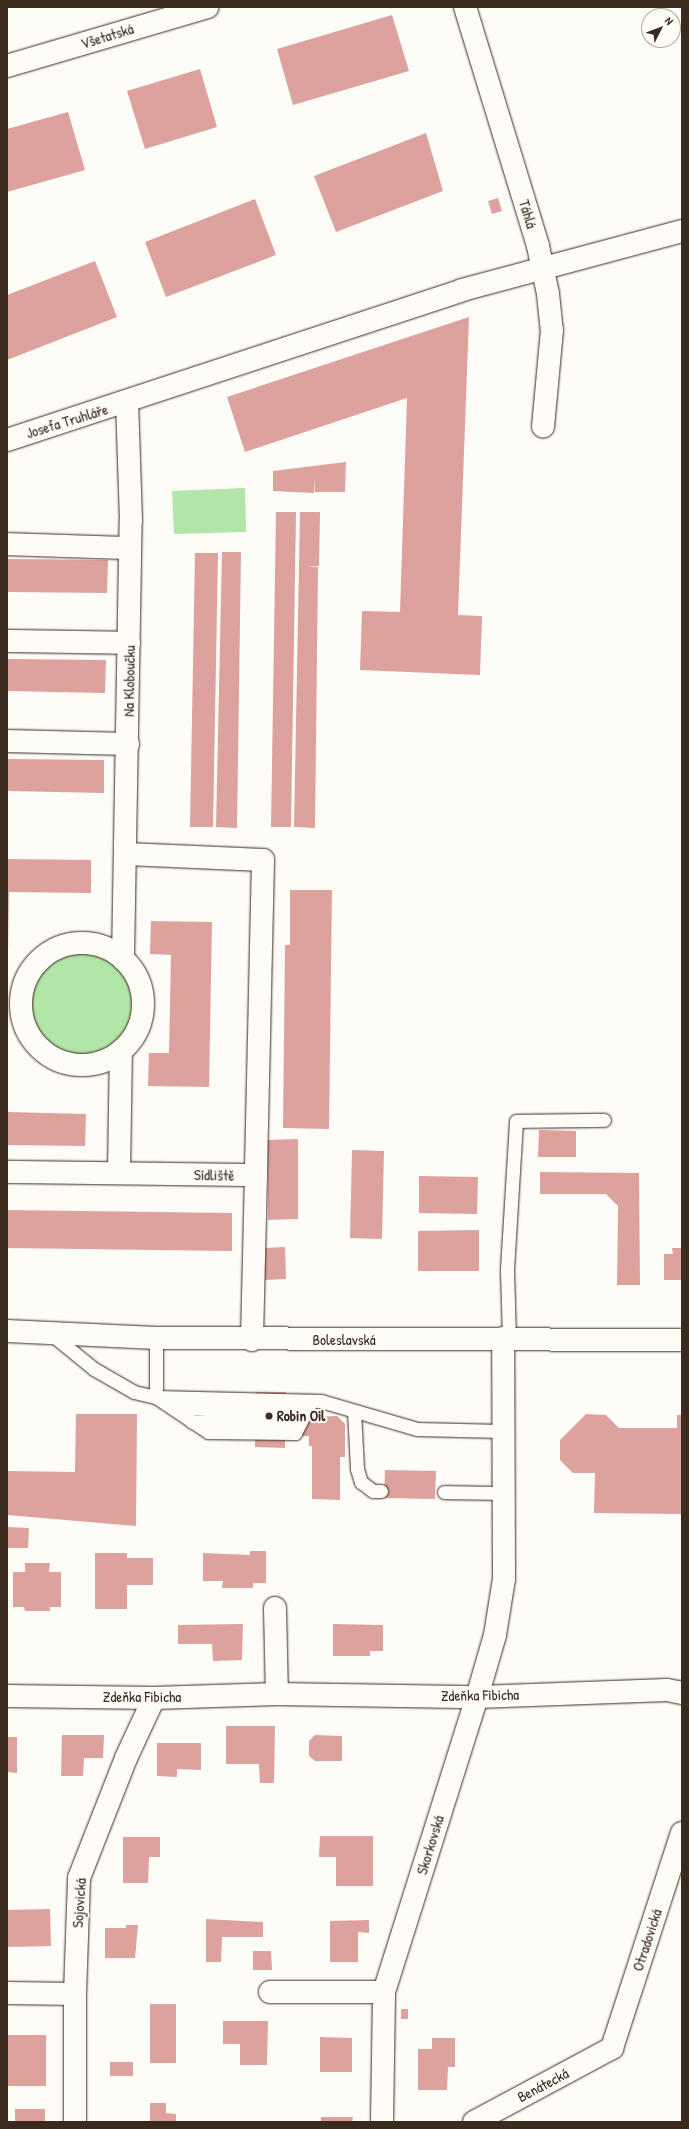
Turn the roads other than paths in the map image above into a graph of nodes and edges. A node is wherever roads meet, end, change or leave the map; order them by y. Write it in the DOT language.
graph roads {
  1 [pos="207,7"];
  2 [pos="465,7"];
  3 [pos="7,66"];
  4 [pos="682,231"];
  5 [pos="543,268"];
  6 [pos="127,402"];
  7 [pos="543,427"];
  8 [pos="7,440"];
  9 [pos="7,544"];
  10 [pos="130,548"];
  11 [pos="7,641"];
  12 [pos="129,643"];
  13 [pos="7,741"];
  14 [pos="128,744"];
  15 [pos="126,854"];
  16 [pos="123,959"];
  17 [pos="14,1001"];
  18 [pos="120,1051"];
  19 [pos="604,1120"];
  20 [pos="7,1172"];
  21 [pos="119,1173"];
  22 [pos="256,1175"];
  23 [pos="7,1331"];
  24 [pos="51,1334"];
  25 [pos="156,1338"];
  26 [pos="506,1338"];
  27 [pos="252,1340"];
  28 [pos="682,1340"];
  29 [pos="156,1397"];
  30 [pos="311,1401"];
  31 [pos="173,1408"];
  32 [pos="354,1411"];
  33 [pos="301,1417"];
  34 [pos="502,1430"];
  35 [pos="381,1491"];
  36 [pos="444,1492"];
  37 [pos="502,1493"];
  38 [pos="275,1608"];
  39 [pos="682,1692"];
  40 [pos="277,1694"];
  41 [pos="7,1696"];
  42 [pos="477,1697"];
  43 [pos="154,1698"];
  44 [pos="682,1833"];
  45 [pos="270,1992"];
  46 [pos="384,1992"];
  47 [pos="7,1993"];
  48 [pos="75,1994"];
  49 [pos="612,2048"];
  50 [pos="75,2122"];
  51 [pos="382,2122"];
  52 [pos="474,2122"];
  1 -- 3 [label="street, Všetatská"];
  2 -- 5 [label="street, Táhlá"];
  4 -- 5 [label="street, Josefa Truhláře"];
  5 -- 6 [label="street, Josefa Truhláře"];
  5 -- 7 [label="street, Táhlá"];
  6 -- 8 [label="street, Josefa Truhláře"];
  6 -- 10 [label="street, Na Kloboučku"];
  9 -- 10 [label="street"];
  10 -- 12 [label="street, Na Kloboučku"];
  11 -- 12 [label="street"];
  12 -- 14 [label="street, Na Kloboučku"];
  13 -- 14 [label="street"];
  14 -- 15 [label="street, Na Kloboučku"];
  15 -- 16 [label="street, Na Kloboučku"];
  15 -- 22 [label="street"];
  16 -- 17 [label="street"];
  16 -- 18 [label="street"];
  17 -- 18 [label="street"];
  18 -- 21 [label="street"];
  19 -- 26 [label="lane"];
  20 -- 21 [label="street, Sídliště"];
  21 -- 22 [label="street, Sídliště"];
  22 -- 27 [label="street, Sídliště"];
  23 -- 24 [label="street, Boleslavská"];
  24 -- 25 [label="street, Boleslavská"];
  24 -- 29 [label="lane"];
  25 -- 27 [label="street, Boleslavská"];
  25 -- 29 [label="lane"];
  26 -- 27 [label="street, Boleslavská"];
  26 -- 28 [label="street, Boleslavská"];
  26 -- 34 [label="street, Skorkovská"];
  29 -- 30 [label="lane"];
  29 -- 31 [label="lane"];
  30 -- 32 [label="lane"];
  30 -- 33 [label="lane"];
  31 -- 33 [label="lane"];
  31 -- 33 [label="lane"];
  32 -- 34 [label="lane"];
  32 -- 35 [label="lane"];
  34 -- 37 [label="street, Skorkovská"];
  36 -- 37 [label="lane"];
  37 -- 42 [label="street, Skorkovská"];
  38 -- 40 [label="street"];
  39 -- 42 [label="street, Zdeňka Fibicha"];
  40 -- 42 [label="street, Zdeňka Fibicha"];
  40 -- 43 [label="street, Zdeňka Fibicha"];
  41 -- 43 [label="street, Zdeňka Fibicha"];
  42 -- 46 [label="street, Skorkovská"];
  43 -- 48 [label="street, Sojovická"];
  44 -- 49 [label="street, Otradovická"];
  45 -- 46 [label="street"];
  46 -- 51 [label="street, Skorkovská"];
  47 -- 48 [label="street"];
  48 -- 50 [label="street, Sojovická"];
  49 -- 52 [label="street, Benátecká"];
}
